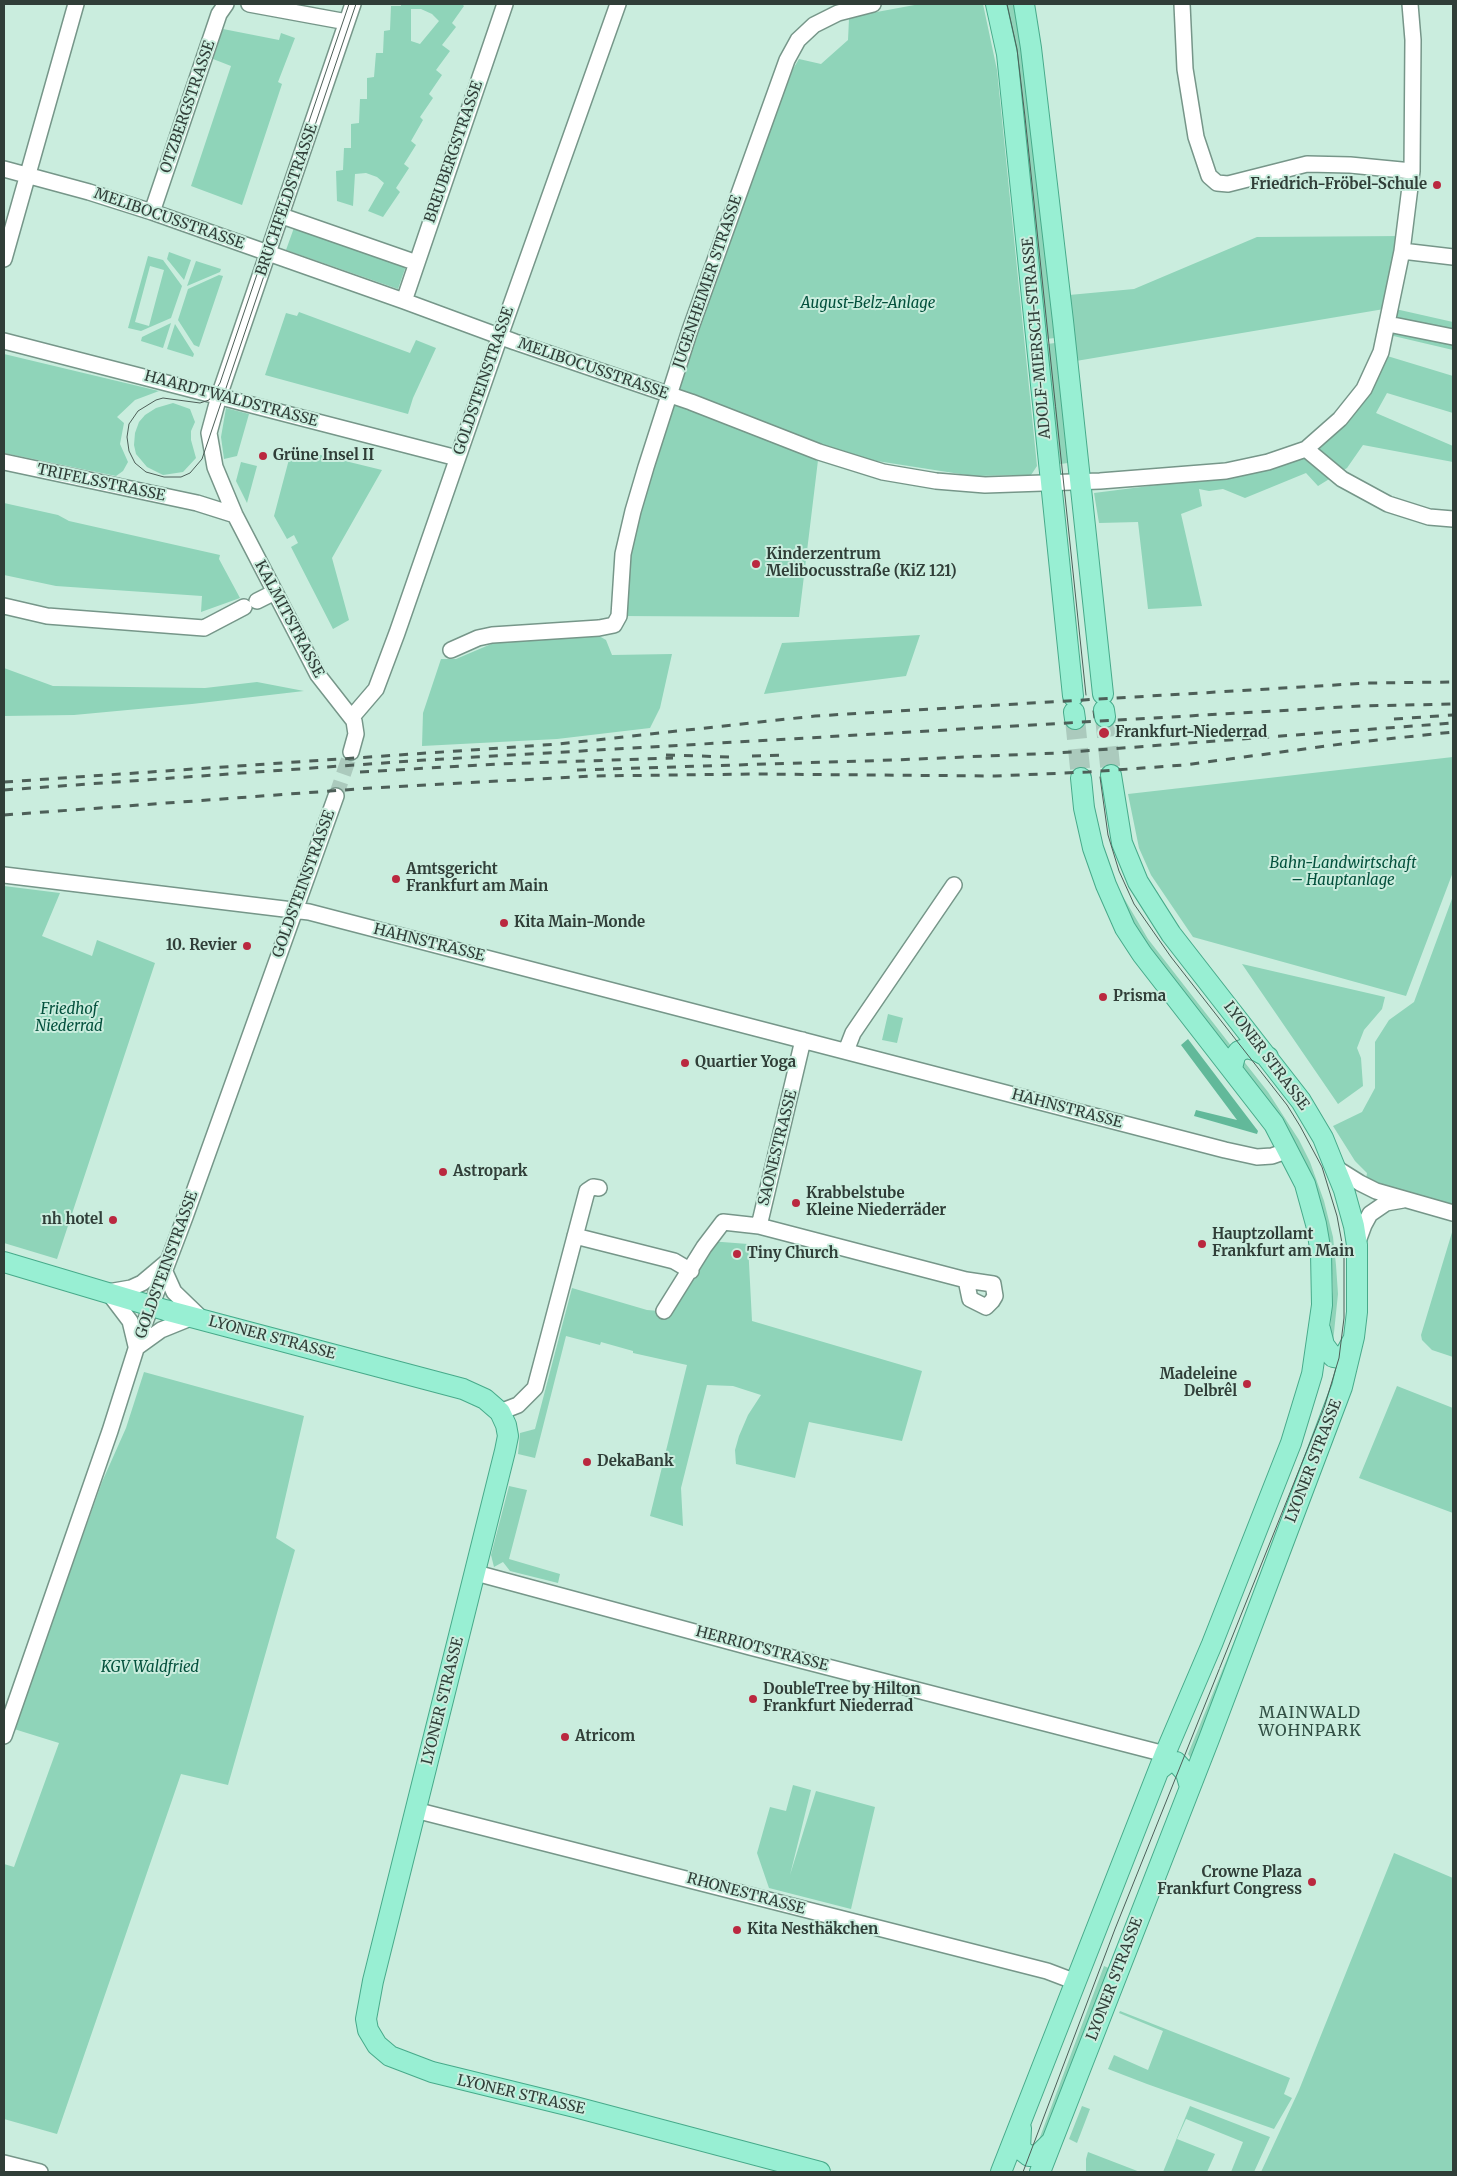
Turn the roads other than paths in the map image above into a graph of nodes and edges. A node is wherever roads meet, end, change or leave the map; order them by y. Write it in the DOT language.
graph roads {
  1 [pos="76,4"];
  2 [pos="226,4"];
  3 [pos="249,4"];
  4 [pos="353,4"];
  5 [pos="505,4"];
  6 [pos="618,4"];
  7 [pos="873,4"];
  8 [pos="996,4"];
  9 [pos="1024,4"];
  10 [pos="1182,4"];
  11 [pos="1410,4"];
  12 [pos="347,22"];
  13 [pos="4,169"];
  14 [pos="1412,171"];
  15 [pos="29,175"];
  16 [pos="152,212"];
  17 [pos="282,216"];
  18 [pos="1402,251"];
  19 [pos="269,253"];
  20 [pos="1453,257"];
  21 [pos="4,259"];
  22 [pos="417,263"];
  23 [pos="404,301"];
  24 [pos="1388,324"];
  25 [pos="500,336"];
  26 [pos="1453,337"];
  27 [pos="4,341"];
  28 [pos="670,395"];
  29 [pos="219,396"];
  30 [pos="1306,449"];
  31 [pos="458,458"];
  32 [pos="4,462"];
  33 [pos="220,482"];
  34 [pos="1079,482"];
  35 [pos="1051,484"];
  36 [pos="198,504"];
  37 [pos="235,514"];
  38 [pos="1453,519"];
  39 [pos="275,592"];
  40 [pos="4,606"];
  41 [pos="451,650"];
  42 [pos="1104,707"];
  43 [pos="1074,709"];
  44 [pos="352,717"];
  45 [pos="351,752"];
  46 [pos="1111,775"];
  47 [pos="1080,778"];
  48 [pos="336,796"];
  49 [pos="4,875"];
  50 [pos="954,885"];
  51 [pos="294,911"];
  52 [pos="804,1040"];
  53 [pos="846,1051"];
  54 [pos="1268,1057"];
  55 [pos="1232,1068"];
  56 [pos="1289,1150"];
  57 [pos="1336,1168"];
  58 [pos="599,1188"];
  59 [pos="1407,1200"];
  60 [pos="1453,1213"];
  61 [pos="759,1226"];
  62 [pos="575,1236"];
  63 [pos="1357,1245"];
  64 [pos="4,1262"];
  65 [pos="167,1265"];
  66 [pos="691,1271"];
  67 [pos="966,1280"];
  68 [pos="108,1292"];
  69 [pos="151,1305"];
  70 [pos="664,1311"];
  71 [pos="198,1319"];
  72 [pos="1320,1327"];
  73 [pos="1354,1337"];
  74 [pos="136,1348"];
  75 [pos="500,1412"];
  76 [pos="476,1573"];
  77 [pos="4,1736"];
  78 [pos="1162,1762"];
  79 [pos="1190,1787"];
  80 [pos="415,1810"];
  81 [pos="1076,1982"];
  82 [pos="1023,2116"];
  83 [pos="1052,2141"];
  84 [pos="4,2162"];
  85 [pos="40,2172"];
  86 [pos="820,2172"];
  87 [pos="1001,2172"];
  88 [pos="1040,2172"];
  1 -- 15 [label="street"];
  2 -- 16 [label="street, OTZBERGSTRASSE"];
  3 -- 12 [label="street"];
  4 -- 12 [label="street, BRUCHFELDSTRASSE"];
  5 -- 22 [label="street, BREUBERGSTRASSE"];
  6 -- 25 [label="street, GOLDSTEINSTRASSE"];
  7 -- 28 [label="street, JUGENHEIMER STRASSE"];
  8 -- 35 [label="main road, ADOLF-MIERSCH-STRASSE"];
  9 -- 34 [label="main road, ADOLF-MIERSCH-STRASSE"];
  10 -- 14 [label="street"];
  11 -- 14 [label="street"];
  12 -- 17 [label="street, BRUCHFELDSTRASSE"];
  13 -- 15 [label="street, MELIBOCUSSTRASSE"];
  14 -- 18 [label="street"];
  15 -- 16 [label="street, MELIBOCUSSTRASSE"];
  15 -- 21 [label="street"];
  16 -- 19 [label="street, MELIBOCUSSTRASSE"];
  17 -- 19 [label="street, BRUCHFELDSTRASSE"];
  17 -- 22 [label="street"];
  18 -- 20 [label="street"];
  18 -- 24 [label="street"];
  19 -- 23 [label="street, MELIBOCUSSTRASSE"];
  19 -- 29 [label="street, BRUCHFELDSTRASSE"];
  22 -- 23 [label="street, BREUBERGSTRASSE"];
  23 -- 25 [label="street, MELIBOCUSSTRASSE"];
  24 -- 26 [label="street"];
  24 -- 30 [label="street"];
  25 -- 28 [label="street, MELIBOCUSSTRASSE"];
  25 -- 31 [label="street, GOLDSTEINSTRASSE"];
  27 -- 29 [label="street, HAARDTWALDSTRASSE"];
  28 -- 35 [label="street, MELIBOCUSSTRASSE"];
  28 -- 41 [label="street, JUGENHEIMER STRASSE"];
  29 -- 31 [label="street, HAARDTWALDSTRASSE"];
  29 -- 33 [label="street, BRUCHFELDSTRASSE"];
  30 -- 34 [label="street, MELIBOCUSSTRASSE"];
  30 -- 38 [label="street"];
  31 -- 44 [label="street, GOLDSTEINSTRASSE"];
  32 -- 36 [label="street, TRIFELSSTRASSE"];
  33 -- 36 [label="street"];
  33 -- 37 [label="street, KALMITSTRASSE"];
  34 -- 35 [label="street, MELIBOCUSSTRASSE"];
  34 -- 42 [label="main road, ADOLF-MIERSCH-STRASSE"];
  35 -- 43 [label="main road, ADOLF-MIERSCH-STRASSE"];
  36 -- 37 [label="street, TRIFELSSTRASSE"];
  37 -- 39 [label="street, KALMITSTRASSE"];
  39 -- 40 [label="street"];
  39 -- 44 [label="street, KALMITSTRASSE"];
  44 -- 45 [label="street"];
  46 -- 54 [label="main road, LYONER STRASSE"];
  47 -- 55 [label="main road, LYONER STRASSE"];
  48 -- 51 [label="street, GOLDSTEINSTRASSE"];
  49 -- 51 [label="street, HAHNSTRASSE"];
  50 -- 53 [label="street"];
  51 -- 52 [label="street, HAHNSTRASSE"];
  51 -- 65 [label="street, GOLDSTEINSTRASSE"];
  52 -- 53 [label="street, HAHNSTRASSE"];
  52 -- 61 [label="street, SAONESTRASSE"];
  53 -- 56 [label="street, HAHNSTRASSE"];
  54 -- 55 [label="main road"];
  54 -- 57 [label="main road, LYONER STRASSE"];
  55 -- 56 [label="main road, LYONER STRASSE"];
  56 -- 72 [label="main road, LYONER STRASSE"];
  57 -- 59 [label="street"];
  57 -- 63 [label="main road, LYONER STRASSE"];
  58 -- 62 [label="street"];
  59 -- 60 [label="street"];
  59 -- 63 [label="street"];
  61 -- 66 [label="street, SAONESTRASSE"];
  61 -- 67 [label="street, SAONESTRASSE"];
  62 -- 66 [label="street"];
  62 -- 75 [label="street"];
  63 -- 73 [label="main road, LYONER STRASSE"];
  64 -- 68 [label="main road, LYONER STRASSE"];
  65 -- 68 [label="street"];
  65 -- 69 [label="street, GOLDSTEINSTRASSE"];
  65 -- 71 [label="street"];
  66 -- 70 [label="street, SAONESTRASSE"];
  68 -- 69 [label="main road, LYONER STRASSE"];
  68 -- 74 [label="street"];
  69 -- 71 [label="main road, LYONER STRASSE"];
  69 -- 74 [label="street, GOLDSTEINSTRASSE"];
  71 -- 74 [label="street"];
  71 -- 75 [label="main road, LYONER STRASSE"];
  72 -- 73 [label="main road"];
  72 -- 78 [label="main road, LYONER STRASSE"];
  73 -- 79 [label="main road, LYONER STRASSE"];
  74 -- 77 [label="street, GOLDSTEINSTRASSE"];
  75 -- 76 [label="main road, LYONER STRASSE"];
  76 -- 78 [label="street, HERRIOTSTRASSE"];
  76 -- 80 [label="main road, LYONER STRASSE"];
  78 -- 79 [label="main road"];
  78 -- 81 [label="main road, LYONER STRASSE"];
  79 -- 83 [label="main road, LYONER STRASSE"];
  80 -- 81 [label="street, RHONESTRASSE"];
  80 -- 86 [label="main road, LYONER STRASSE"];
  81 -- 82 [label="main road, LYONER STRASSE"];
  82 -- 83 [label="main road"];
  82 -- 87 [label="main road, LYONER STRASSE"];
  83 -- 88 [label="main road, LYONER STRASSE"];
  84 -- 85 [label="street"];
}
